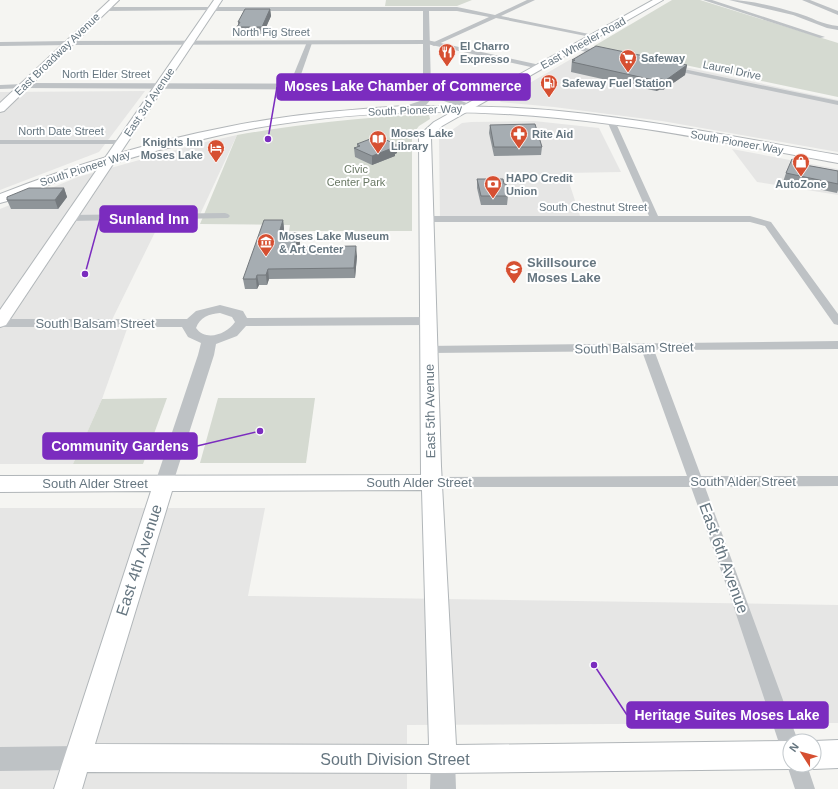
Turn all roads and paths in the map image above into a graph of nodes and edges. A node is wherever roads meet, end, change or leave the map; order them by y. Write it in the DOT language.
graph roads {
  1 [pos="115,0"];
  2 [pos="218,0"];
  3 [pos="532,0"];
  4 [pos="659,0"];
  5 [pos="706,0"];
  6 [pos="732,0"];
  7 [pos="805,0"];
  8 [pos="211,9"];
  9 [pos="426,9"];
  10 [pos="104,10"];
  11 [pos="838,13"];
  12 [pos="496,16"];
  13 [pos="838,28"];
  14 [pos="596,36"];
  15 [pos="822,36"];
  16 [pos="69,43"];
  17 [pos="189,43"];
  18 [pos="309,43"];
  19 [pos="430,43"];
  20 [pos="0,44"];
  21 [pos="575,48"];
  22 [pos="610,55"];
  23 [pos="663,66"];
  24 [pos="540,67"];
  25 [pos="23,86"];
  26 [pos="159,86"];
  27 [pos="293,86"];
  28 [pos="0,87"];
  29 [pos="428,89"];
  30 [pos="838,103"];
  31 [pos="467,108"];
  32 [pos="0,109"];
  33 [pos="402,110"];
  34 [pos="611,122"];
  35 [pos="0,142"];
  36 [pos="123,142"];
  37 [pos="110,159"];
  38 [pos="838,159"];
  39 [pos="0,199"];
  40 [pos="225,216"];
  41 [pos="70,218"];
  42 [pos="655,219"];
  43 [pos="426,220"];
  44 [pos="428,321"];
  45 [pos="242,322"];
  46 [pos="838,322"];
  47 [pos="0,323"];
  48 [pos="190,323"];
  49 [pos="209,339"];
  50 [pos="838,345"];
  51 [pos="648,348"];
  52 [pos="429,349"];
  53 [pos="838,481"];
  54 [pos="432,482"];
  55 [pos="696,482"];
  56 [pos="164,483"];
  57 [pos="0,484"];
  58 [pos="785,733"];
  59 [pos="838,754"];
  60 [pos="782,755"];
  61 [pos="822,755"];
  62 [pos="78,758"];
  63 [pos="0,759"];
  64 [pos="443,759"];
  65 [pos="800,773"];
  66 [pos="68,789"];
  67 [pos="444,789"];
  68 [pos="805,789"];
  1 -- 10 [label="main road, East Broadway Avenue"];
  2 -- 8 [label="main road, East 3rd Avenue"];
  3 -- 12 [label="street"];
  4 -- 14 [label="main road, East Wheeler Road"];
  5 -- 15 [label="street"];
  6 -- 13 [label="street"];
  7 -- 11 [label="street"];
  8 -- 9 [label="street"];
  8 -- 10 [label="street"];
  8 -- 17 [label="main road, East 3rd Avenue"];
  9 -- 12 [label="street"];
  9 -- 19 [label="street"];
  10 -- 16 [label="main road, East Broadway Avenue"];
  12 -- 14 [label="street"];
  12 -- 19 [label="street"];
  14 -- 21 [label="main road, East Wheeler Road"];
  16 -- 17 [label="street, North Fig Street"];
  16 -- 20 [label="street, North Fig Street"];
  16 -- 25 [label="main road, East Broadway Avenue"];
  17 -- 18 [label="street, North Fig Street"];
  17 -- 26 [label="main road, East 3rd Avenue"];
  18 -- 19 [label="street, North Fig Street"];
  18 -- 27 [label="street"];
  19 -- 24 [label="street, North Fig Street"];
  19 -- 29 [label="street"];
  21 -- 22 [label="street"];
  21 -- 24 [label="main road, East Wheeler Road"];
  23 -- 30 [label="street, Laurel Drive"];
  24 -- 31 [label="main road, East Wheeler Road"];
  25 -- 26 [label="street, North Elder Street"];
  25 -- 28 [label="street, North Elder Street"];
  25 -- 32 [label="main road, East Broadway Avenue"];
  26 -- 27 [label="street, North Elder Street"];
  26 -- 36 [label="main road, East 3rd Avenue"];
  27 -- 29 [label="street, North Elder Street"];
  29 -- 31 [label="street, North Elder Street"];
  29 -- 33 [label="street"];
  31 -- 33 [label="main road, South Pioneer Way"];
  31 -- 34 [label="main road, South Pioneer Way"];
  31 -- 43 [label="main road, East 5th Avenue"];
  33 -- 37 [label="main road, South Pioneer Way"];
  34 -- 38 [label="main road, South Pioneer Way"];
  34 -- 42 [label="street"];
  35 -- 36 [label="street, North Date Street"];
  36 -- 37 [label="main road, East 3rd Avenue"];
  37 -- 39 [label="main road, South Pioneer Way"];
  37 -- 41 [label="main road, East 3rd Avenue"];
  40 -- 41 [label="street"];
  41 -- 47 [label="main road, East 3rd Avenue"];
  42 -- 43 [label="street, South Chestnut Street"];
  42 -- 46 [label="street, South Chestnut Street"];
  43 -- 44 [label="main road, East 5th Avenue"];
  44 -- 45 [label="street"];
  44 -- 52 [label="main road, East 5th Avenue"];
  45 -- 48 [label="street"];
  45 -- 49 [label="street"];
  47 -- 48 [label="street, South Balsam Street"];
  48 -- 49 [label="street"];
  49 -- 56 [label="street, East 4th Avenue"];
  50 -- 51 [label="street, South Balsam Street"];
  51 -- 52 [label="street, South Balsam Street"];
  51 -- 55 [label="street, East 6th Avenue"];
  52 -- 54 [label="main road, East 5th Avenue"];
  53 -- 55 [label="street, South Alder Street"];
  54 -- 55 [label="street, South Alder Street"];
  54 -- 56 [label="main road, South Alder Street"];
  54 -- 64 [label="main road, East 5th Avenue"];
  55 -- 58 [label="street, East 6th Avenue"];
  56 -- 57 [label="main road, South Alder Street"];
  56 -- 62 [label="main road, East 4th Avenue"];
  59 -- 61 [label="main road"];
  60 -- 64 [label="main road, South Division Street"];
  62 -- 63 [label="street, South Division Street"];
  62 -- 64 [label="main road, South Division Street"];
  62 -- 66 [label="main road, East 4th Avenue"];
  64 -- 67 [label="street"];
  65 -- 68 [label="street"];
}
